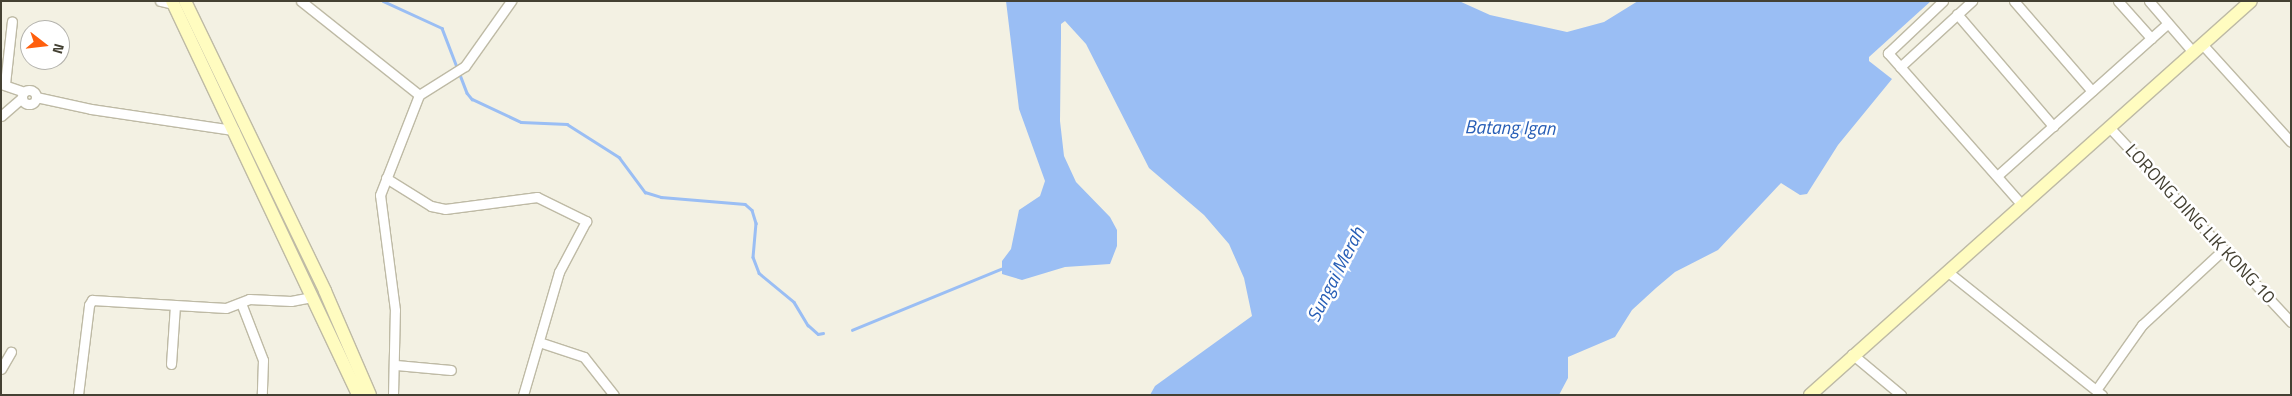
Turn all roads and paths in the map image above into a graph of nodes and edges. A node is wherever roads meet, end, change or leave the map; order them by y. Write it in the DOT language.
graph roads {
  1 [pos="160,1"];
  2 [pos="511,1"];
  3 [pos="1943,1"];
  4 [pos="1972,1"];
  5 [pos="2014,1"];
  6 [pos="2118,1"];
  7 [pos="2149,1"];
  8 [pos="2251,1"];
  9 [pos="176,2"];
  10 [pos="302,2"];
  11 [pos="1957,14"];
  12 [pos="12,21"];
  13 [pos="2168,23"];
  14 [pos="2152,38"];
  15 [pos="2198,48"];
  16 [pos="1900,67"];
  17 [pos="3,84"];
  18 [pos="2092,91"];
  19 [pos="23,95"];
  20 [pos="419,95"];
  21 [pos="1,116"];
  22 [pos="2053,126"];
  23 [pos="2109,127"];
  24 [pos="234,130"];
  25 [pos="2291,142"];
  26 [pos="1997,176"];
  27 [pos="386,178"];
  28 [pos="2022,205"];
  29 [pos="2224,249"];
  30 [pos="1948,272"];
  31 [pos="312,296"];
  32 [pos="241,303"];
  33 [pos="175,305"];
  34 [pos="2291,322"];
  35 [pos="539,342"];
  36 [pos="11,352"];
  37 [pos="1852,354"];
  38 [pos="171,364"];
  39 [pos="396,365"];
  40 [pos="1,369"];
  41 [pos="451,370"];
  42 [pos="2099,392"];
  43 [pos="78,395"];
  44 [pos="262,395"];
  45 [pos="358,395"];
  46 [pos="370,395"];
  47 [pos="393,395"];
  48 [pos="523,395"];
  49 [pos="614,395"];
  50 [pos="1810,395"];
  51 [pos="1901,395"];
  1 -- 9 [label="street"];
  2 -- 20 [label="street"];
  3 -- 16 [label="street"];
  4 -- 11 [label="street"];
  5 -- 18 [label="street"];
  6 -- 14 [label="street"];
  7 -- 13 [label="street"];
  8 -- 15 [label="main road"];
  9 -- 24 [label="main road"];
  9 -- 46 [label="main road"];
  10 -- 20 [label="street"];
  11 -- 16 [label="street"];
  11 -- 22 [label="street"];
  12 -- 17 [label="street"];
  13 -- 14 [label="street"];
  13 -- 15 [label="street"];
  14 -- 18 [label="street"];
  15 -- 23 [label="main road"];
  15 -- 25 [label="street"];
  16 -- 26 [label="street"];
  17 -- 19 [label="street"];
  18 -- 22 [label="street"];
  19 -- 21 [label="street"];
  19 -- 24 [label="street"];
  20 -- 27 [label="street"];
  22 -- 26 [label="street"];
  23 -- 28 [label="main road"];
  23 -- 29 [label="street, LORONG DING LIK KONG 10"];
  24 -- 31 [label="main road"];
  26 -- 28 [label="street"];
  27 -- 35 [label="street"];
  27 -- 39 [label="street"];
  28 -- 30 [label="main road"];
  29 -- 34 [label="street, LORONG DING LIK KONG 10"];
  29 -- 42 [label="street"];
  30 -- 37 [label="main road"];
  30 -- 42 [label="street"];
  31 -- 32 [label="street"];
  31 -- 45 [label="main road"];
  32 -- 33 [label="street"];
  32 -- 44 [label="street"];
  33 -- 38 [label="street"];
  33 -- 43 [label="street"];
  35 -- 48 [label="street"];
  35 -- 49 [label="street"];
  36 -- 40 [label="street"];
  37 -- 50 [label="main road"];
  37 -- 51 [label="street"];
  39 -- 41 [label="street"];
  39 -- 47 [label="street"];
}
